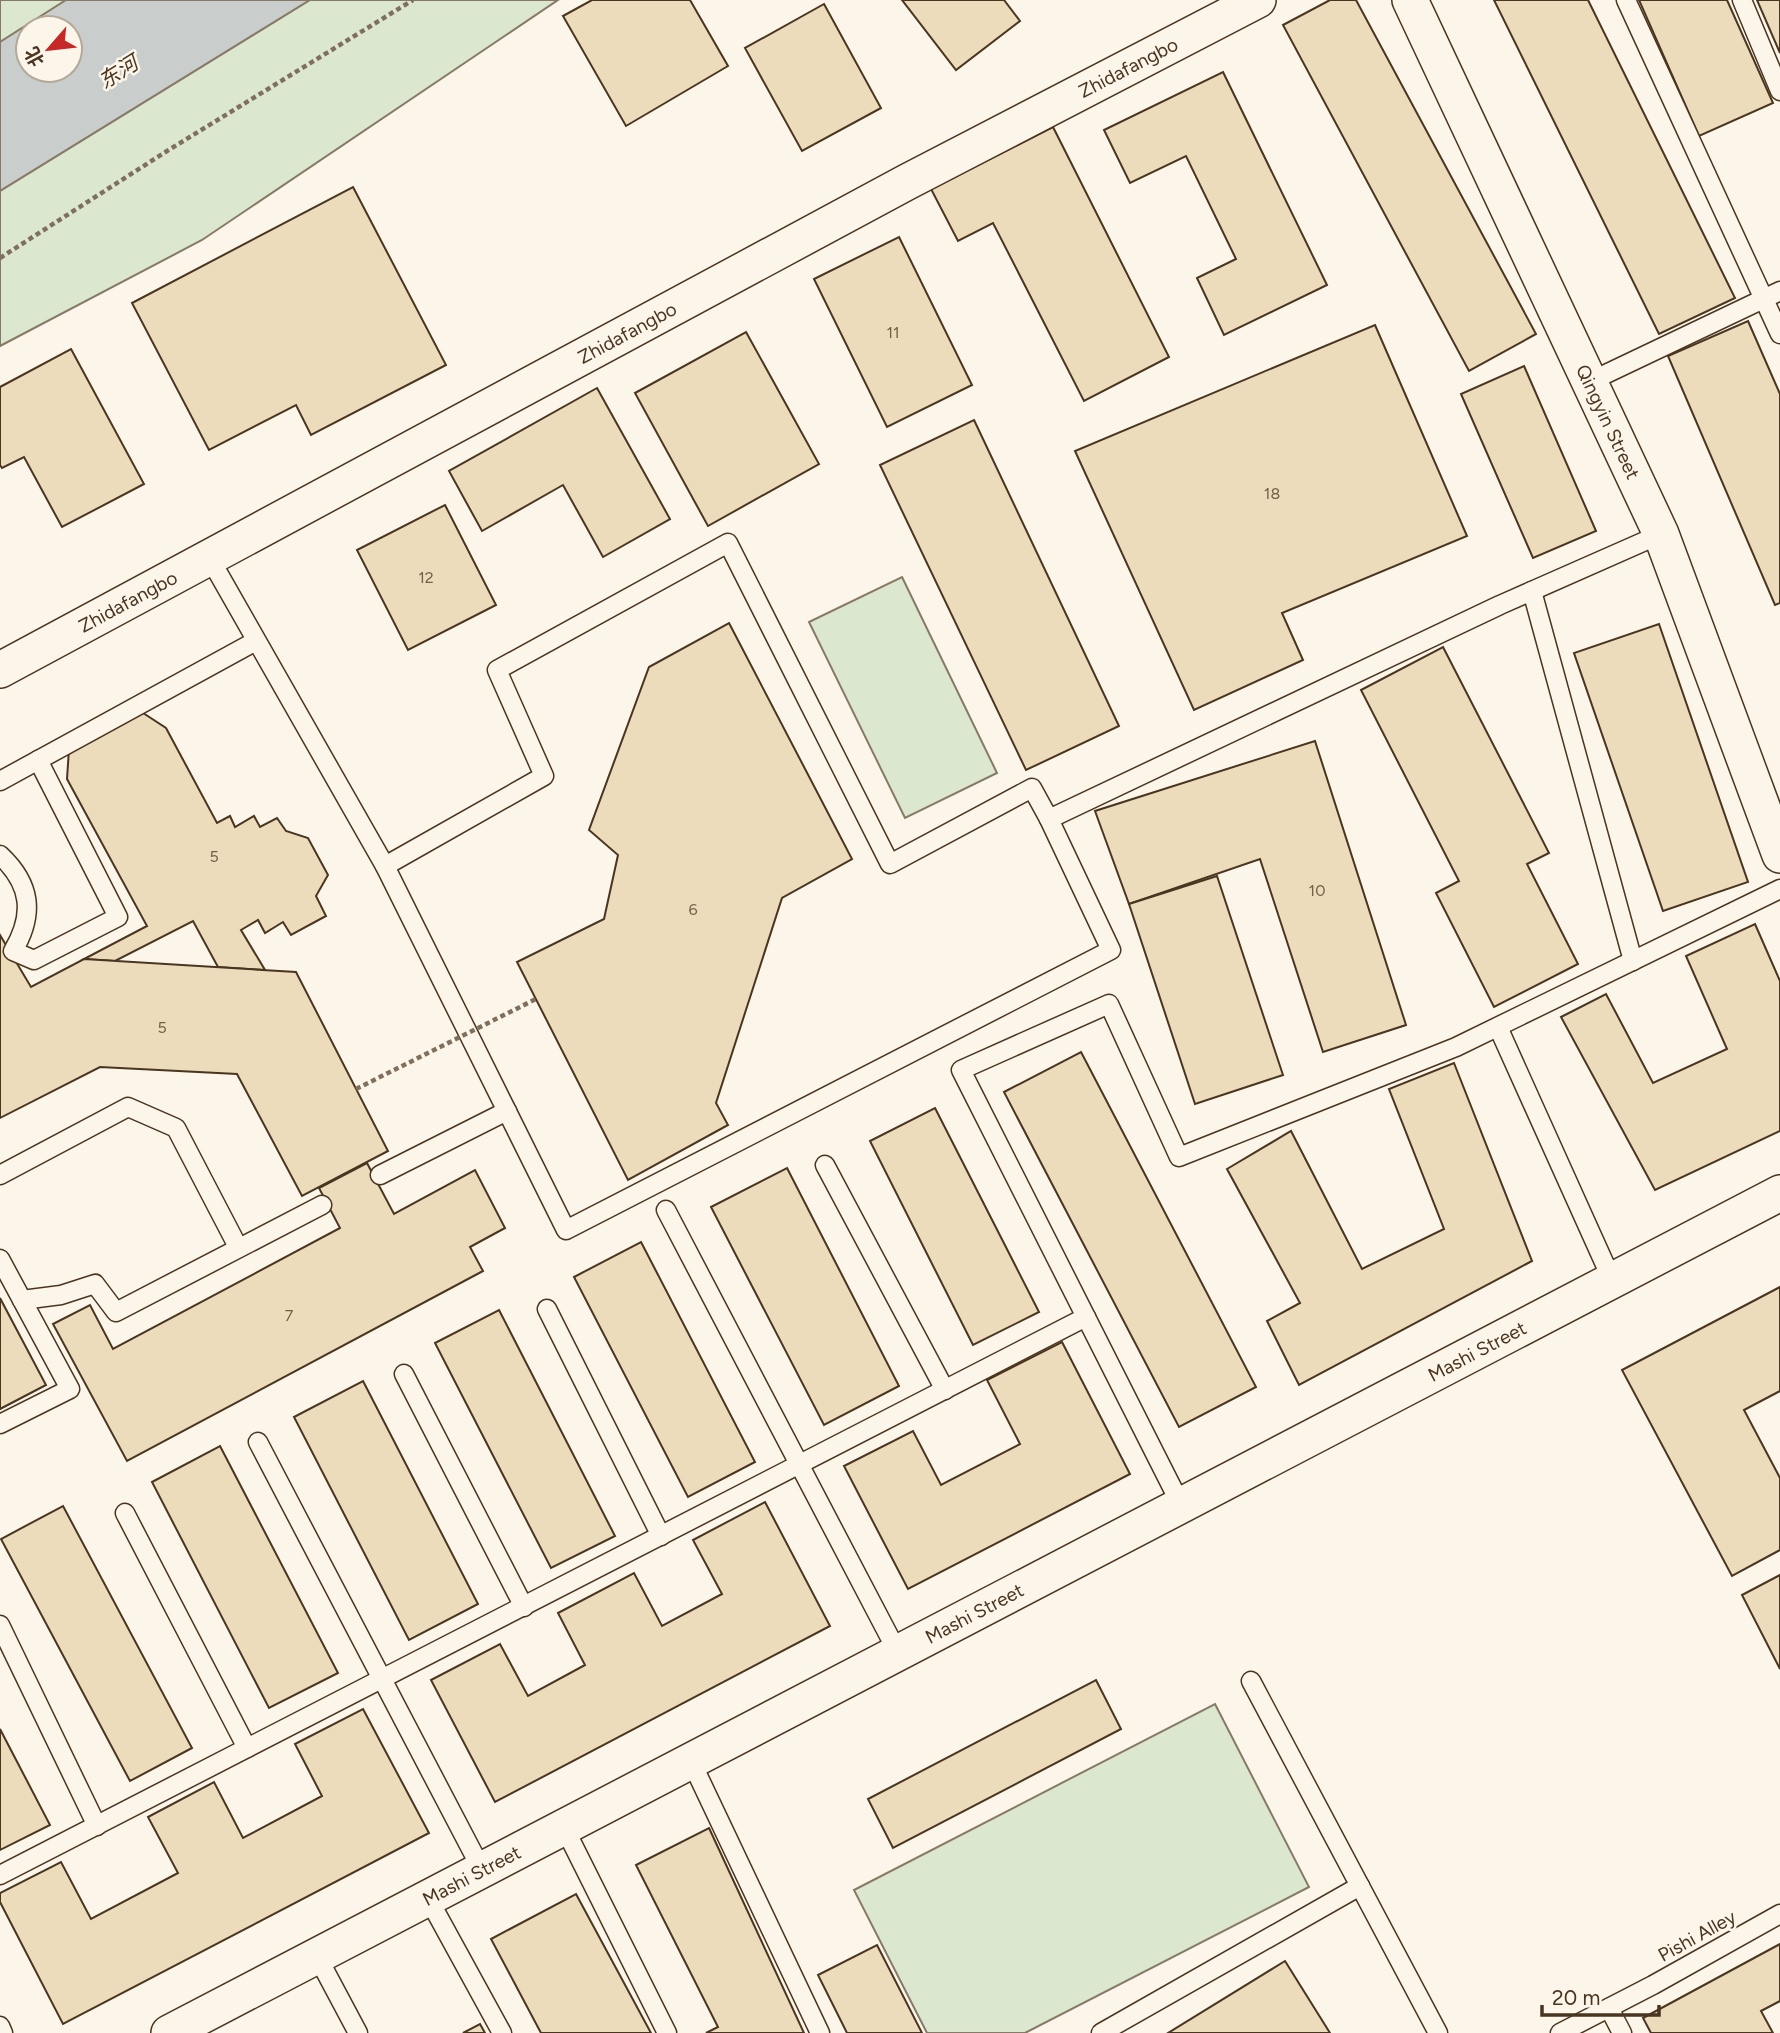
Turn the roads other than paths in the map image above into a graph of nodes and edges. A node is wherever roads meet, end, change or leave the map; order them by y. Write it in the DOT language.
graph roads {
  1 [pos="1258,0"];
  2 [pos="1410,0"];
  3 [pos="1626,0"];
  4 [pos="1742,0"];
  5 [pos="1780,91"];
  6 [pos="1772,294"];
  7 [pos="1780,334"];
  8 [pos="1589,382"];
  9 [pos="1661,534"];
  10 [pos="209,557"];
  11 [pos="1532,592"];
  12 [pos="256,641"];
  13 [pos="0,670"];
  14 [pos="38,760"];
  15 [pos="0,780"];
  16 [pos="1049,820"];
  17 [pos="0,855"];
  18 [pos="1780,855"];
  19 [pos="385,866"];
  20 [pos="1780,890"];
  21 [pos="1633,961"];
  22 [pos="1498,1027"];
  23 [pos="507,1111"];
  24 [pos="825,1164"];
  25 [pos="0,1175"];
  26 [pos="380,1175"];
  27 [pos="1780,1193"];
  28 [pos="322,1205"];
  29 [pos="666,1210"];
  30 [pos="238,1247"];
  31 [pos="0,1259"];
  32 [pos="1612,1280"];
  33 [pos="22,1300"];
  34 [pos="547,1309"];
  35 [pos="1086,1317"];
  36 [pos="404,1374"];
  37 [pos="945,1390"];
  38 [pos="0,1424"];
  39 [pos="258,1442"];
  40 [pos="800,1464"];
  41 [pos="1181,1505"];
  42 [pos="125,1513"];
  43 [pos="661,1536"];
  44 [pos="524,1607"];
  45 [pos="0,1625"];
  46 [pos="898,1653"];
  47 [pos="381,1680"];
  48 [pos="1251,1681"];
  49 [pos="247,1748"];
  50 [pos="691,1761"];
  51 [pos="97,1826"];
  52 [pos="564,1827"];
  53 [pos="482,1870"];
  54 [pos="0,1875"];
  55 [pos="1360,1886"];
  56 [pos="428,1898"];
  57 [pos="1780,1914"];
  58 [pos="317,1956"];
  59 [pos="1609,2008"];
  60 [pos="0,2026"];
  61 [pos="183,2030"];
  62 [pos="4,2033"];
  63 [pos="358,2033"];
  64 [pos="502,2033"];
  65 [pos="667,2033"];
  66 [pos="820,2033"];
  67 [pos="1101,2033"];
  68 [pos="1438,2033"];
  69 [pos="1560,2033"];
  70 [pos="1622,2033"];
  1 -- 10 [label="street, Zhidafangbo"];
  2 -- 8 [label="street, Qingyin Street"];
  3 -- 6 [label="lane"];
  4 -- 5 [label="lane"];
  6 -- 7 [label="lane"];
  6 -- 8 [label="lane"];
  8 -- 9 [label="street, Qingyin Street"];
  9 -- 11 [label="lane"];
  9 -- 18 [label="street, Qingyin Street"];
  10 -- 12 [label="lane"];
  10 -- 13 [label="street, Zhidafangbo"];
  11 -- 16 [label="lane"];
  11 -- 21 [label="lane"];
  12 -- 14 [label="lane"];
  12 -- 19 [label="lane"];
  14 -- 15 [label="lane"];
  14 -- 17 [label="lane"];
  16 -- 19 [label="lane"];
  16 -- 23 [label="lane"];
  19 -- 23 [label="lane"];
  20 -- 21 [label="lane"];
  21 -- 22 [label="lane"];
  22 -- 32 [label="lane"];
  22 -- 35 [label="lane"];
  23 -- 26 [label="lane"];
  24 -- 37 [label="lane"];
  25 -- 30 [label="lane"];
  27 -- 32 [label="street, Mashi Street"];
  28 -- 30 [label="lane"];
  29 -- 40 [label="lane"];
  30 -- 33 [label="lane"];
  31 -- 33 [label="lane"];
  32 -- 41 [label="street, Mashi Street"];
  33 -- 38 [label="lane"];
  34 -- 43 [label="lane"];
  35 -- 37 [label="lane"];
  35 -- 41 [label="lane"];
  36 -- 44 [label="lane"];
  37 -- 40 [label="lane"];
  39 -- 47 [label="lane"];
  40 -- 43 [label="lane"];
  40 -- 46 [label="lane"];
  41 -- 46 [label="street, Mashi Street"];
  42 -- 49 [label="lane"];
  43 -- 44 [label="lane"];
  44 -- 47 [label="lane"];
  45 -- 51 [label="lane"];
  46 -- 50 [label="street, Mashi Street"];
  47 -- 49 [label="lane"];
  47 -- 53 [label="lane"];
  48 -- 55 [label="lane"];
  49 -- 51 [label="lane"];
  50 -- 52 [label="street, Mashi Street"];
  50 -- 66 [label="lane"];
  51 -- 54 [label="lane"];
  52 -- 53 [label="street, Mashi Street"];
  52 -- 65 [label="lane"];
  53 -- 56 [label="street, Mashi Street"];
  55 -- 67 [label="lane"];
  55 -- 68 [label="lane"];
  56 -- 58 [label="street, Mashi Street"];
  56 -- 64 [label="lane"];
  57 -- 59 [label="lane, Pishi Alley"];
  58 -- 61 [label="street, Mashi Street"];
  58 -- 63 [label="lane"];
  59 -- 69 [label="lane, Pishi Alley"];
  59 -- 70 [label="lane"];
  60 -- 62 [label="lane"];
}
